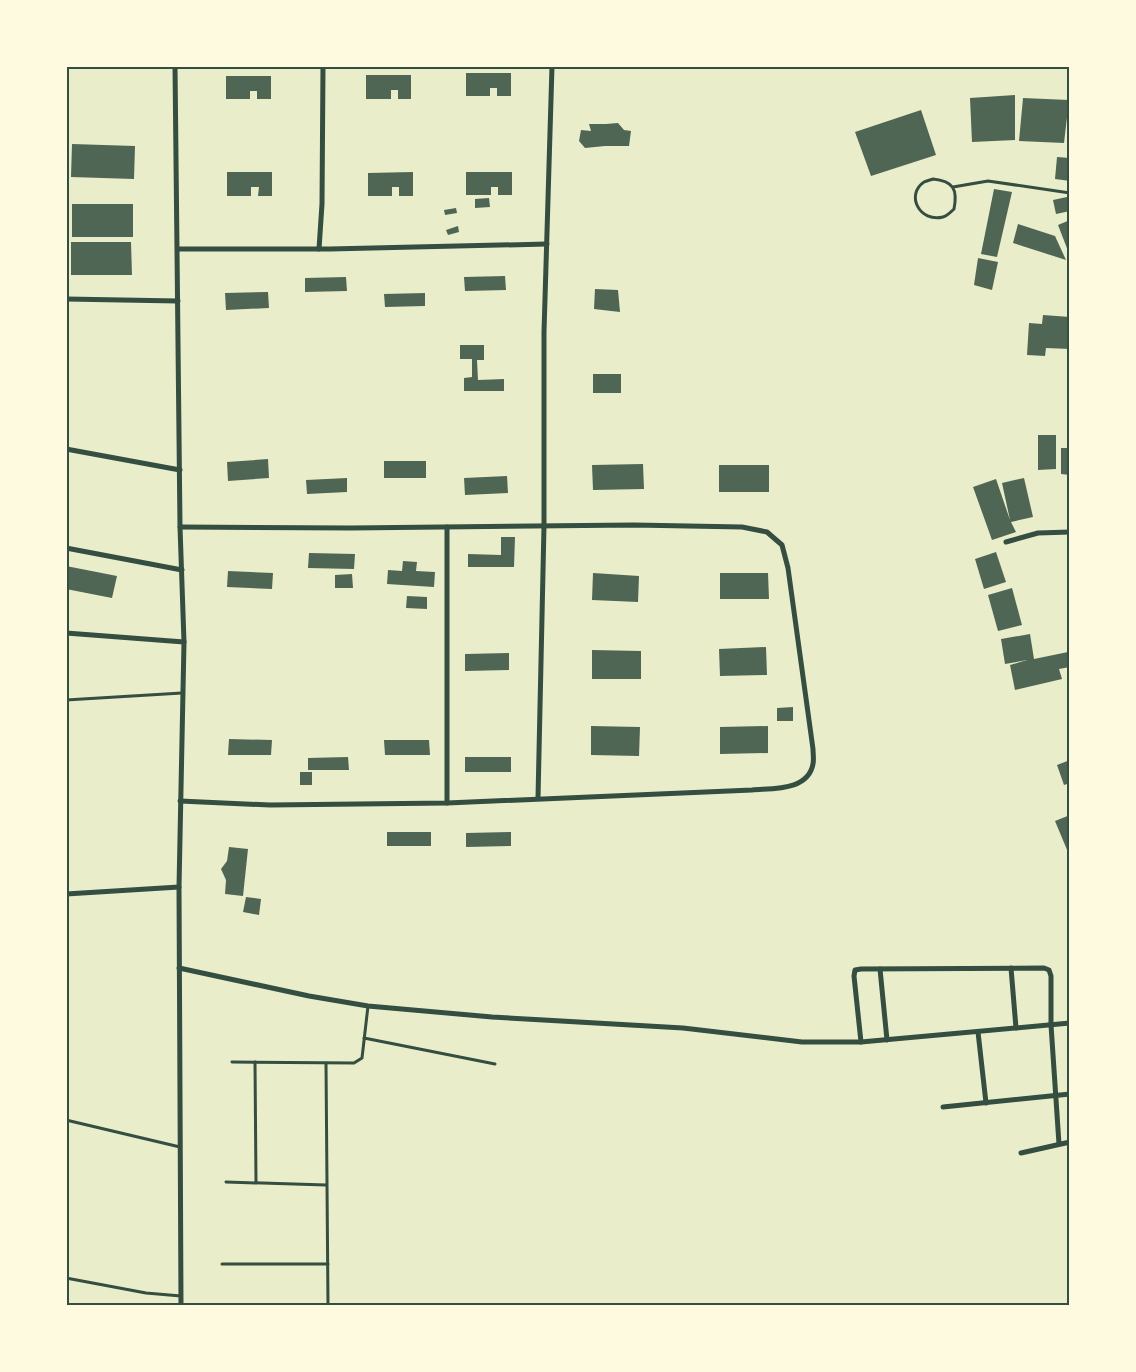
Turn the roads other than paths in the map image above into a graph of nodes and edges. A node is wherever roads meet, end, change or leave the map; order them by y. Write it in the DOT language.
graph roads {
  1 [pos="175,66"];
  2 [pos="323,66"];
  3 [pos="552,66"];
  4 [pos="952,187"];
  5 [pos="1070,193"];
  6 [pos="547,244"];
  7 [pos="178,249"];
  8 [pos="319,249"];
  9 [pos="66,299"];
  10 [pos="178,301"];
  11 [pos="66,449"];
  12 [pos="180,470"];
  13 [pos="447,526"];
  14 [pos="544,526"];
  15 [pos="180,527"];
  16 [pos="1070,532"];
  17 [pos="1006,542"];
  18 [pos="66,548"];
  19 [pos="182,570"];
  20 [pos="66,633"];
  21 [pos="184,642"];
  22 [pos="182,693"];
  23 [pos="66,700"];
  24 [pos="538,798"];
  25 [pos="180,801"];
  26 [pos="447,803"];
  27 [pos="178,888"];
  28 [pos="66,894"];
  29 [pos="179,968"];
  30 [pos="1011,968"];
  31 [pos="880,969"];
  32 [pos="368,1006"];
  33 [pos="1070,1023"];
  34 [pos="1051,1025"];
  35 [pos="1016,1028"];
  36 [pos="978,1032"];
  37 [pos="364,1038"];
  38 [pos="887,1040"];
  39 [pos="861,1042"];
  40 [pos="232,1062"];
  41 [pos="255,1062"];
  42 [pos="326,1063"];
  43 [pos="495,1064"];
  44 [pos="1070,1094"];
  45 [pos="1056,1096"];
  46 [pos="986,1103"];
  47 [pos="942,1107"];
  48 [pos="66,1120"];
  49 [pos="1070,1142"];
  50 [pos="1059,1144"];
  51 [pos="180,1147"];
  52 [pos="1021,1153"];
  53 [pos="226,1182"];
  54 [pos="256,1183"];
  55 [pos="327,1185"];
  56 [pos="328,1263"];
  57 [pos="222,1264"];
  58 [pos="66,1278"];
  59 [pos="181,1296"];
  60 [pos="181,1306"];
  61 [pos="328,1306"];
  1 -- 7 [label="street"];
  2 -- 8 [label="street"];
  3 -- 6 [label="street"];
  4 -- 4 [label="lane"];
  4 -- 5 [label="lane"];
  6 -- 8 [label="street"];
  6 -- 14 [label="street"];
  7 -- 8 [label="street"];
  7 -- 10 [label="street"];
  9 -- 10 [label="street"];
  10 -- 12 [label="street"];
  11 -- 12 [label="street"];
  12 -- 15 [label="street"];
  13 -- 14 [label="street"];
  13 -- 15 [label="street"];
  13 -- 26 [label="street"];
  14 -- 24 [label="street"];
  14 -- 24 [label="street"];
  15 -- 19 [label="street"];
  16 -- 17 [label="street"];
  18 -- 19 [label="street"];
  19 -- 21 [label="street"];
  20 -- 21 [label="street"];
  21 -- 22 [label="street"];
  22 -- 23 [label="lane"];
  22 -- 25 [label="street"];
  24 -- 26 [label="street"];
  25 -- 26 [label="street"];
  25 -- 27 [label="street"];
  27 -- 28 [label="street"];
  27 -- 29 [label="street"];
  29 -- 32 [label="street"];
  29 -- 51 [label="street"];
  30 -- 31 [label="street"];
  30 -- 34 [label="street"];
  30 -- 35 [label="street"];
  31 -- 38 [label="street"];
  31 -- 39 [label="street"];
  32 -- 37 [label="lane"];
  32 -- 39 [label="street"];
  33 -- 34 [label="street"];
  34 -- 35 [label="street"];
  34 -- 45 [label="street"];
  35 -- 36 [label="street"];
  36 -- 38 [label="street"];
  36 -- 46 [label="street"];
  37 -- 42 [label="lane"];
  37 -- 43 [label="lane"];
  38 -- 39 [label="street"];
  40 -- 41 [label="lane"];
  41 -- 42 [label="lane"];
  41 -- 54 [label="lane"];
  42 -- 55 [label="lane"];
  44 -- 45 [label="street"];
  45 -- 46 [label="street"];
  45 -- 50 [label="street"];
  46 -- 47 [label="street"];
  48 -- 51 [label="lane"];
  49 -- 50 [label="street"];
  50 -- 52 [label="street"];
  51 -- 59 [label="street"];
  53 -- 54 [label="lane"];
  54 -- 55 [label="lane"];
  55 -- 56 [label="lane"];
  56 -- 57 [label="lane"];
  56 -- 61 [label="lane"];
  58 -- 59 [label="lane"];
  59 -- 60 [label="street"];
}
